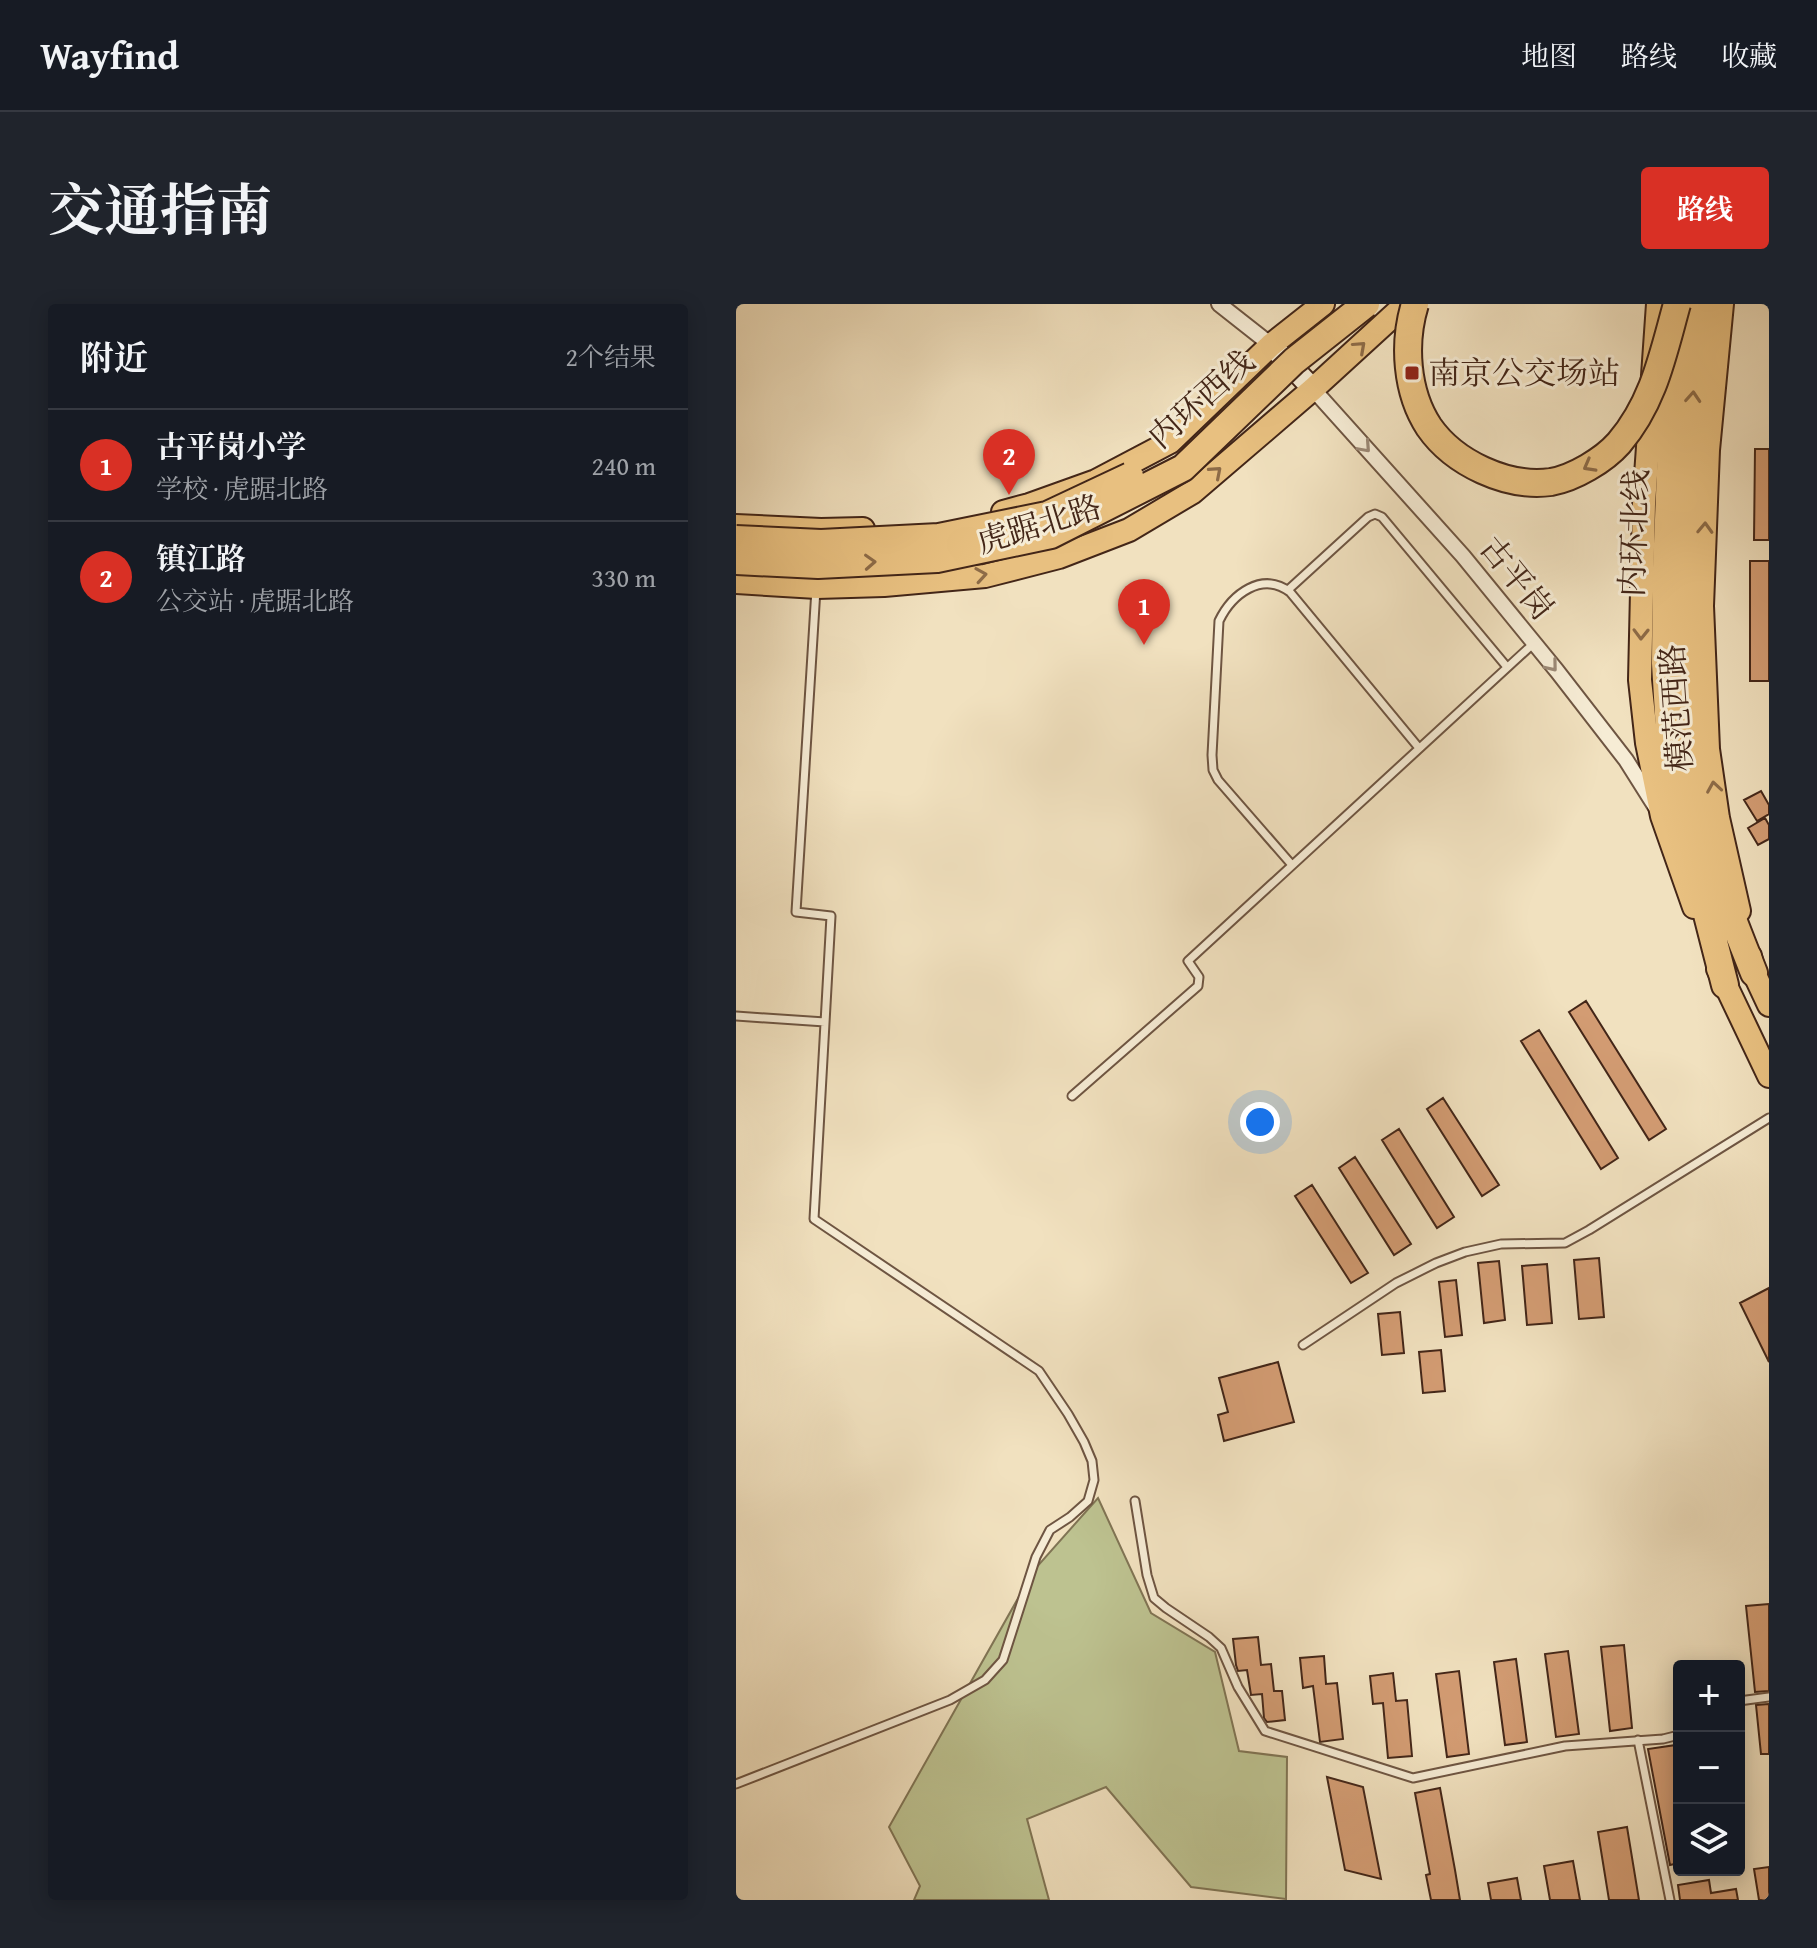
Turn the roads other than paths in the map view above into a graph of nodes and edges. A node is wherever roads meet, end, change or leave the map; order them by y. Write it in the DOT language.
graph roads {
  1 [pos="1219,304"];
  2 [pos="1323,304"];
  3 [pos="1343,304"];
  4 [pos="1366,304"];
  5 [pos="1406,304"];
  6 [pos="1415,304"];
  7 [pos="1658,304"];
  8 [pos="1677,304"];
  9 [pos="1699,304"];
  10 [pos="1722,304"];
  11 [pos="1271,345"];
  12 [pos="1313,389"];
  13 [pos="736,526"];
  14 [pos="821,530"];
  15 [pos="736,539"];
  16 [pos="736,561"];
  17 [pos="736,582"];
  18 [pos="817,587"];
  19 [pos="1288,590"];
  20 [pos="1534,643"];
  21 [pos="1507,667"];
  22 [pos="1419,748"];
  23 [pos="1662,816"];
  24 [pos="1292,865"];
  25 [pos="1754,973"];
  26 [pos="1725,985"];
  27 [pos="1769,1005"];
  28 [pos="736,1016"];
  29 [pos="825,1022"];
  30 [pos="1769,1076"];
  31 [pos="1072,1096"];
  32 [pos="1769,1118"];
  33 [pos="1303,1345"];
  34 [pos="1135,1501"];
  35 [pos="1769,1697"];
  36 [pos="1745,1700"];
  37 [pos="1673,1736"];
  38 [pos="1638,1740"];
  39 [pos="736,1784"];
  40 [pos="1670,1900"];
  1 -- 11 [label="street"];
  2 -- 11 [label="main road, 虎踞北路"];
  3 -- 15 [label="highway, 内环西线, bridge"];
  16 -- 4 [label="highway, 内环西线, one-way, bridge"];
  12 -- 5 [label="main road, 虎踞北路, one-way"];
  8 -- 6 [label="highway, one-way, bridge"];
  7 -- 23 [label="main road, one-way"];
  8 -- 26 [label="highway, 内环北线, bridge"];
  25 -- 9 [label="highway, 内环北线, one-way"];
  25 -- 10 [label="main road, 模范西路, one-way"];
  11 -- 12 [label="main road"];
  11 -- 14 [label="main road, 虎踞北路"];
  18 -- 12 [label="main road, 虎踞北路, one-way"];
  12 -- 20 [label="street, 古平岗, one-way"];
  13 -- 14 [label="main road, 虎踞北路"];
  14 -- 18 [label="lane"];
  17 -- 18 [label="main road, 虎踞北路"];
  18 -- 29 [label="lane"];
  19 -- 21 [label="lane"];
  19 -- 22 [label="lane"];
  19 -- 24 [label="lane"];
  20 -- 21 [label="lane"];
  20 -- 23 [label="street, 古平岗, one-way"];
  21 -- 22 [label="lane"];
  22 -- 24 [label="lane"];
  23 -- 26 [label="main road"];
  24 -- 31 [label="lane"];
  25 -- 27 [label="main road, 模范西路"];
  26 -- 30 [label="main road"];
  28 -- 29 [label="lane"];
  29 -- 39 [label="lane"];
  32 -- 33 [label="lane"];
  34 -- 38 [label="lane"];
  35 -- 36 [label="lane"];
  37 -- 38 [label="lane"];
  38 -- 40 [label="lane"];
}
